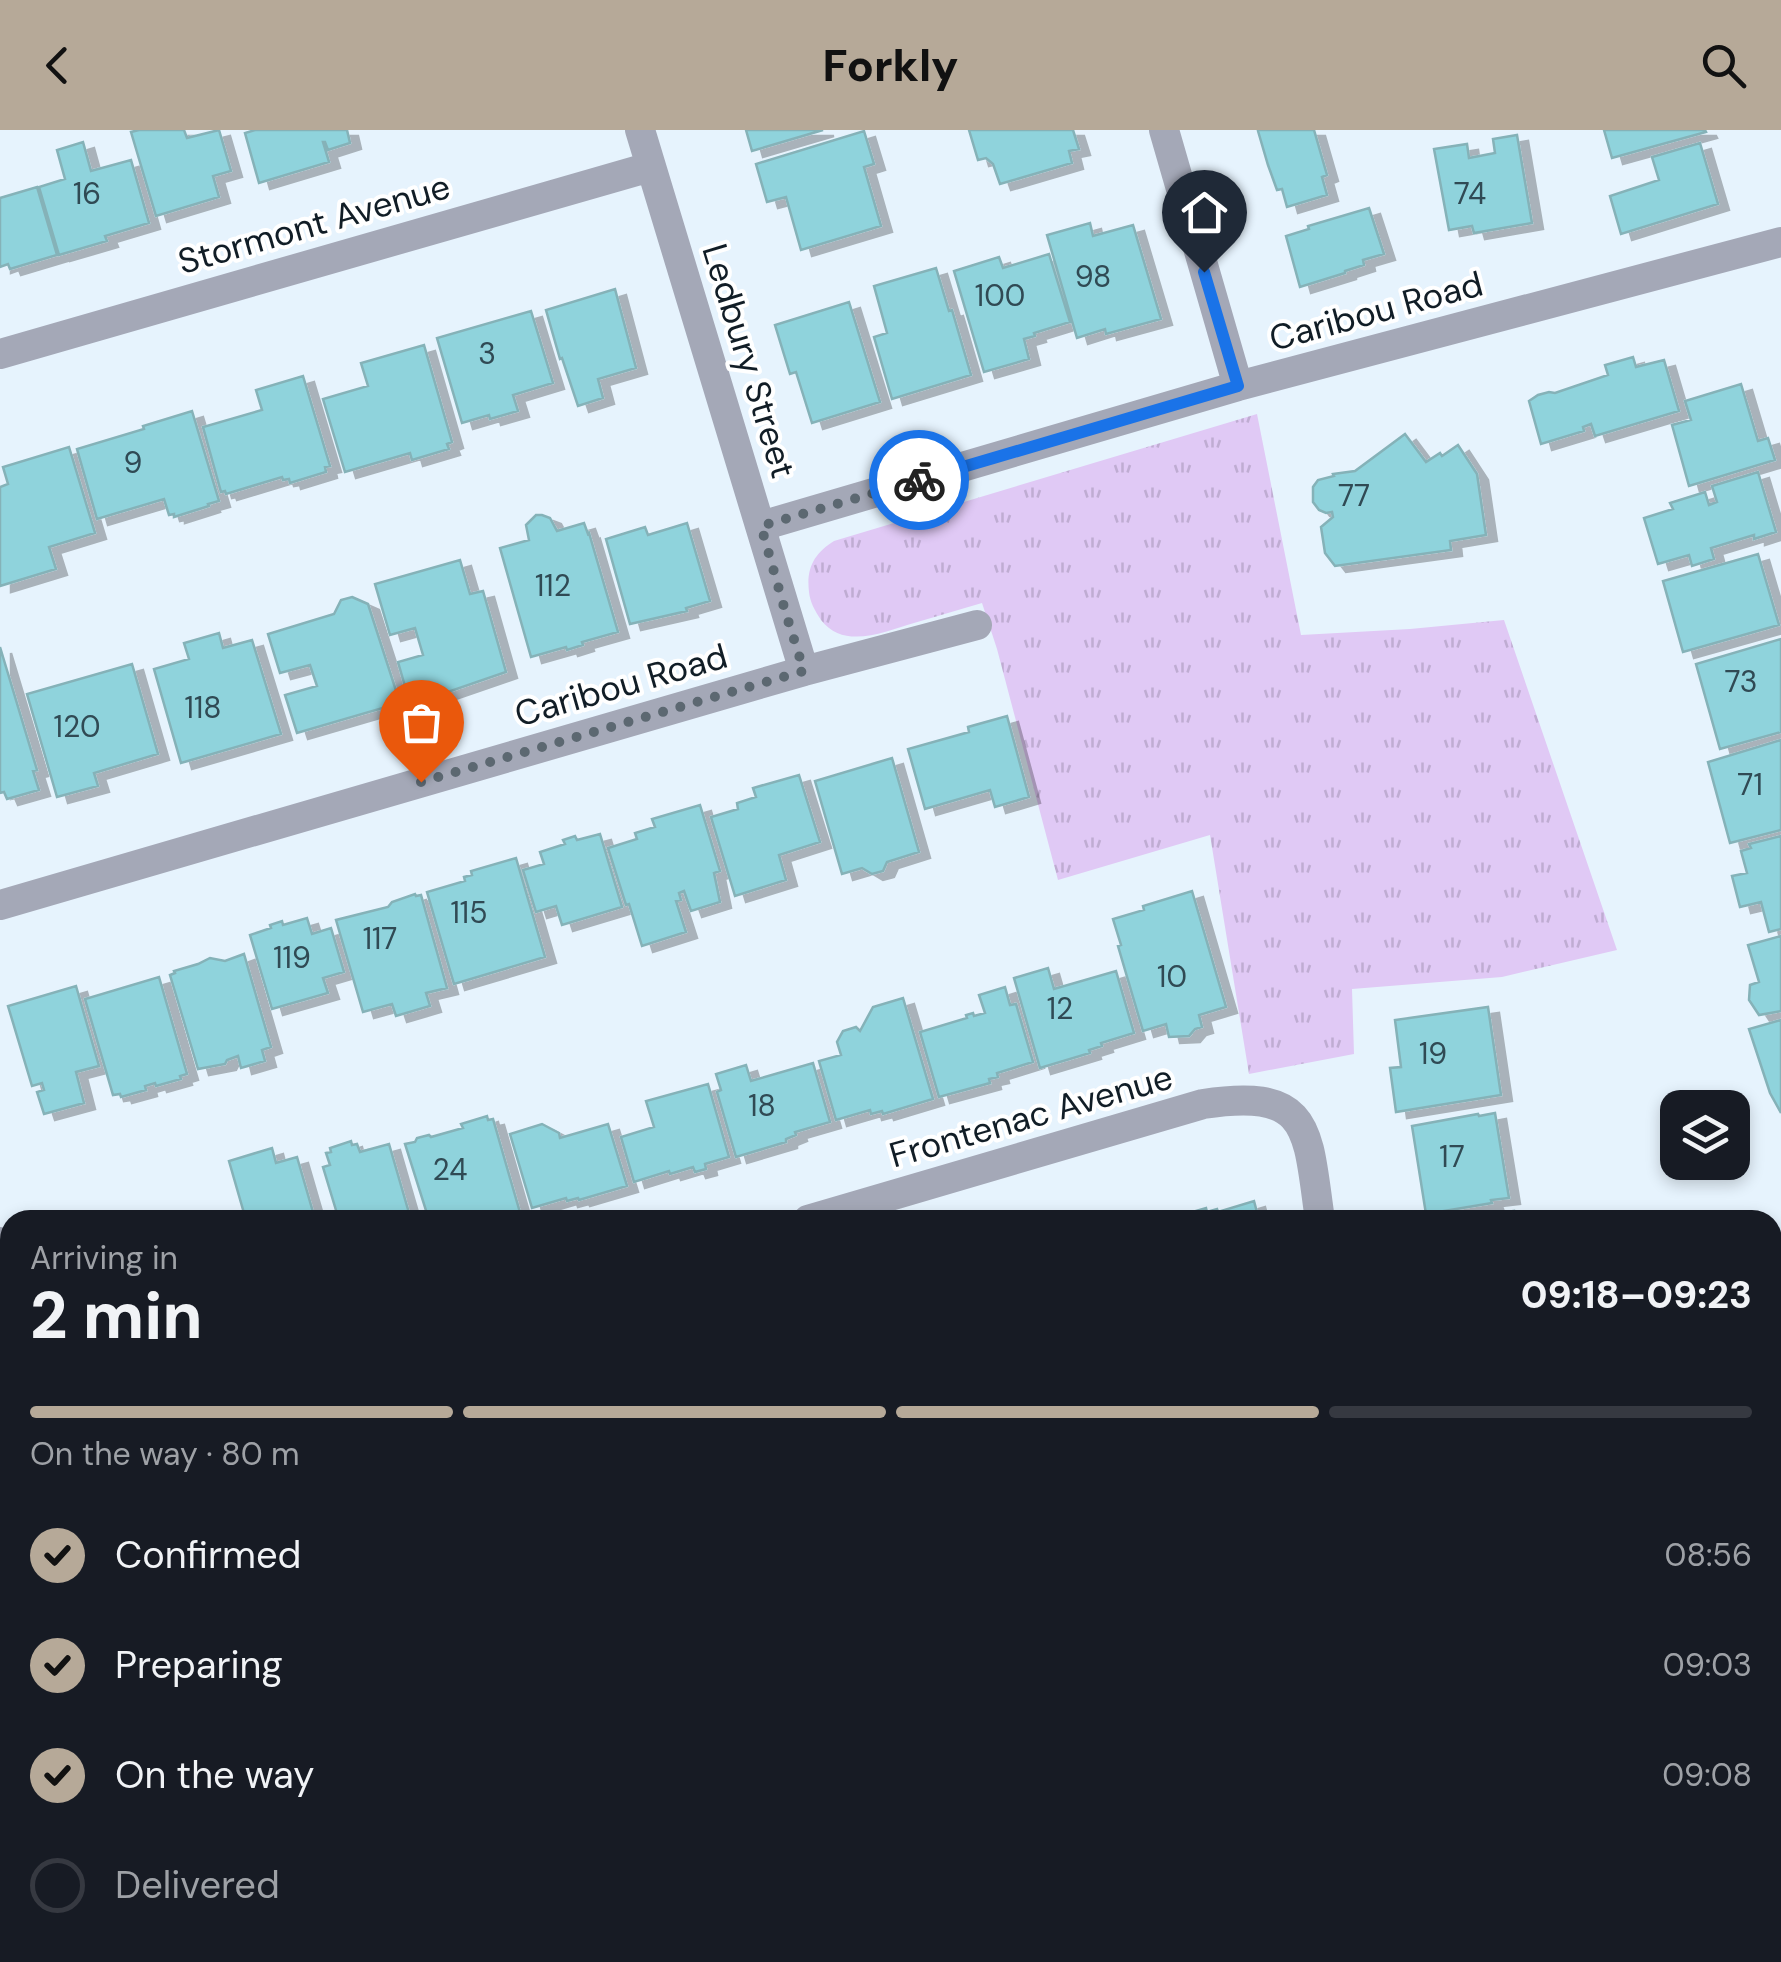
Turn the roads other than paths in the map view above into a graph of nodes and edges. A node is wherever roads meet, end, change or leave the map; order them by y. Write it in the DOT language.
graph roads {
  1 [pos="640,130"];
  2 [pos="1164,130"];
  3 [pos="650,167"];
  4 [pos="1781,242"];
  5 [pos="0,354"];
  6 [pos="1238,386"];
  7 [pos="761,526"];
  8 [pos="976,625"];
  9 [pos="804,671"];
  10 [pos="0,905"];
  11 [pos="842,1210"];
  12 [pos="1319,1210"];
  1 -- 3 [label="street, Ledbury Street"];
  2 -- 6 [label="street"];
  3 -- 5 [label="street, Stormont Avenue"];
  3 -- 7 [label="street, Ledbury Street"];
  4 -- 6 [label="street, Caribou Road"];
  6 -- 7 [label="street, Caribou Road"];
  7 -- 9 [label="street, Ledbury Street"];
  8 -- 9 [label="street, Caribou Road"];
  9 -- 10 [label="street, Caribou Road"];
  11 -- 12 [label="street, Frontenac Avenue"];
}
